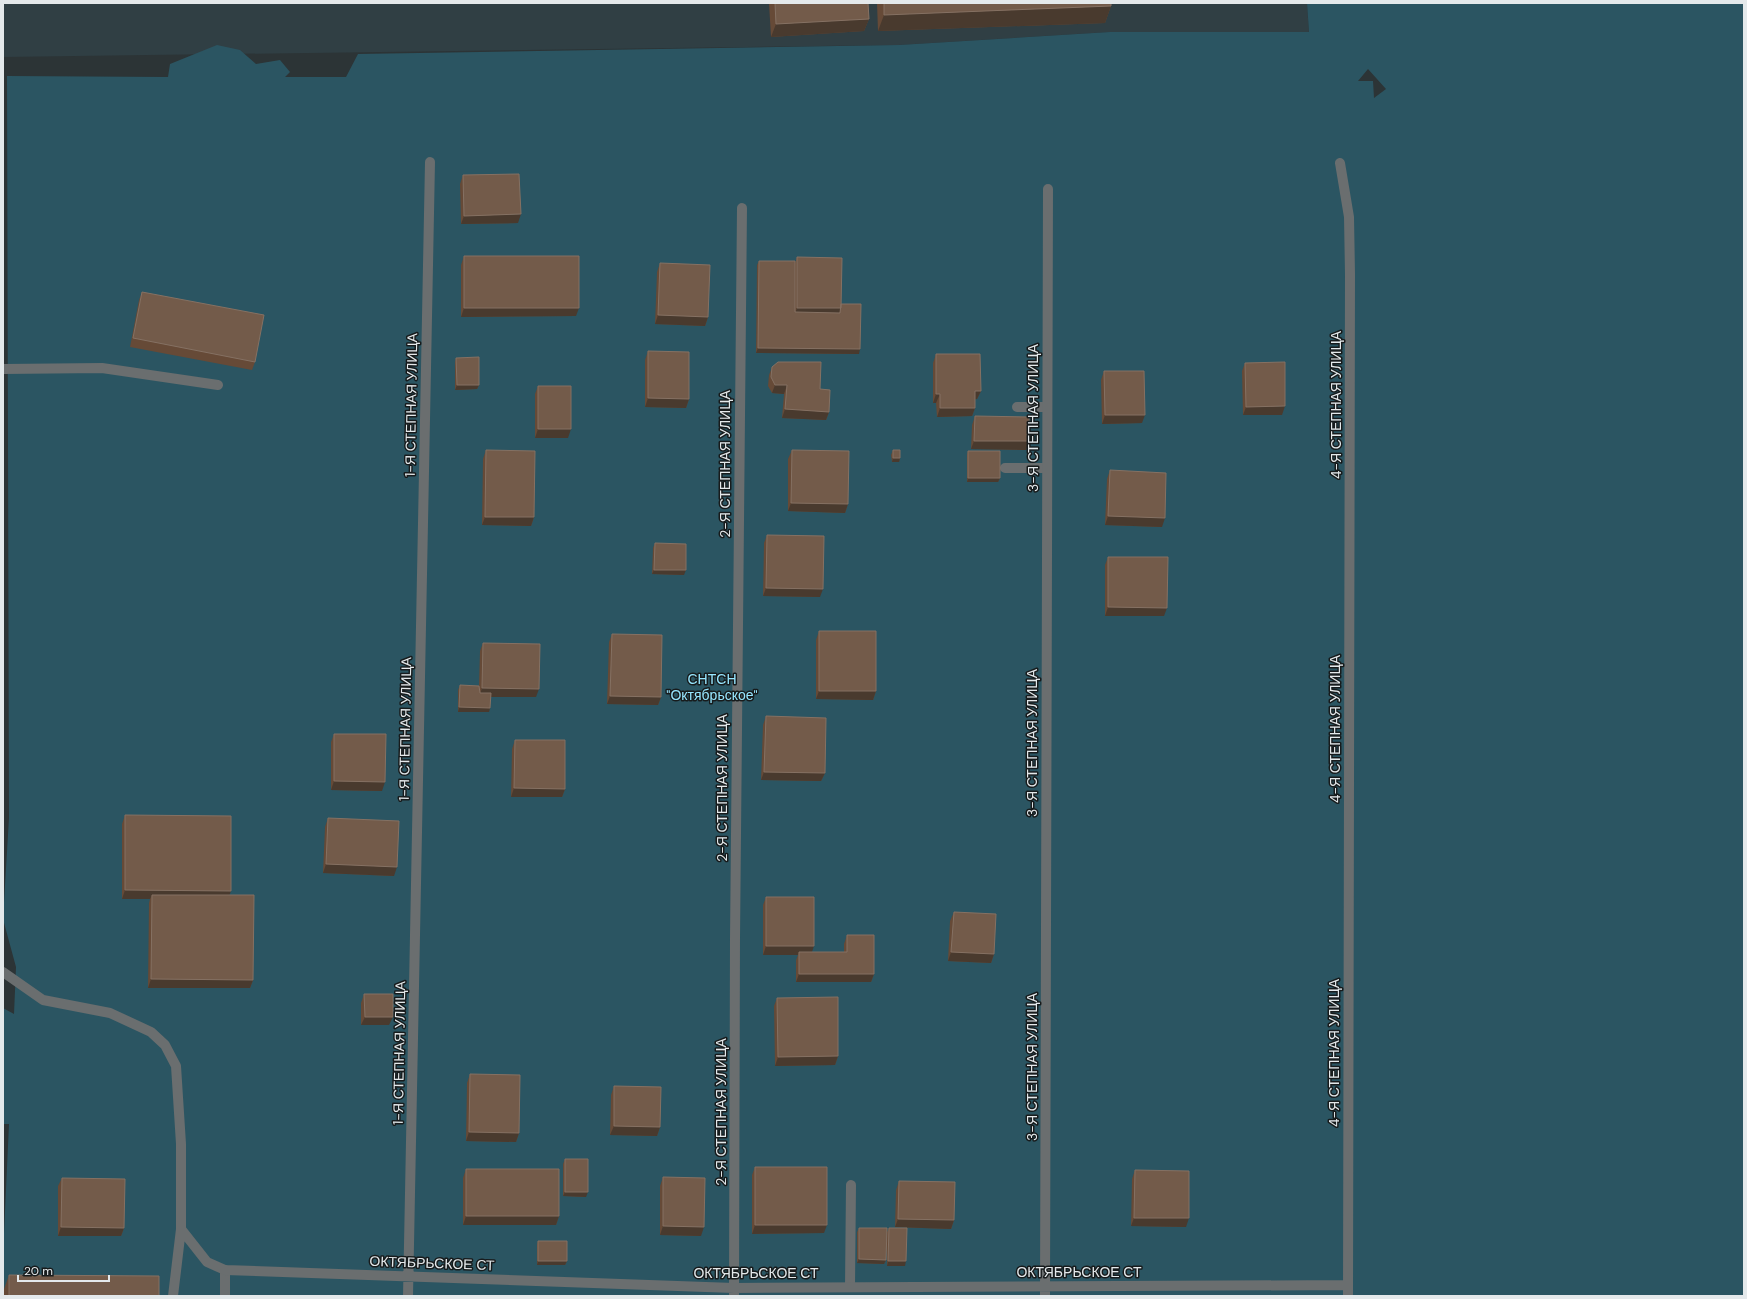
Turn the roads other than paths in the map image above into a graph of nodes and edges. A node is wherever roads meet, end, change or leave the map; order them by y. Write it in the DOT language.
graph roads {
  1 [pos="430,162"];
  2 [pos="1340,163"];
  3 [pos="1048,189"];
  4 [pos="742,208"];
  5 [pos="3,369"];
  6 [pos="218,385"];
  7 [pos="1017,407"];
  8 [pos="1047,407"];
  9 [pos="1004,468"];
  10 [pos="1046,468"];
  11 [pos="3,972"];
  12 [pos="852,1185"];
  13 [pos="181,1229"];
  14 [pos="225,1270"];
  15 [pos="407,1276"];
  16 [pos="1348,1285"];
  17 [pos="850,1287"];
  18 [pos="1045,1291"];
  19 [pos="734,1292"];
  20 [pos="173,1296"];
  21 [pos="225,1296"];
  22 [pos="408,1296"];
  23 [pos="1348,1296"];
  1 -- 15 [label="street, 1-Я СТЕПНАЯ УЛИЦА"];
  2 -- 16 [label="street, 4-Я СТЕПНАЯ УЛИЦА"];
  3 -- 8 [label="street, 3-Я СТЕПНАЯ УЛИЦА"];
  4 -- 19 [label="street, 2-Я СТЕПНАЯ УЛИЦА"];
  5 -- 6 [label="street"];
  7 -- 8 [label="street"];
  8 -- 10 [label="street, 3-Я СТЕПНАЯ УЛИЦА"];
  9 -- 10 [label="street"];
  10 -- 18 [label="street, 3-Я СТЕПНАЯ УЛИЦА"];
  11 -- 13 [label="street"];
  12 -- 17 [label="street"];
  13 -- 14 [label="street, ОКТЯБРЬСКОЕ СТ"];
  13 -- 20 [label="street"];
  14 -- 15 [label="street, ОКТЯБРЬСКОЕ СТ"];
  14 -- 21 [label="street"];
  15 -- 19 [label="street, ОКТЯБРЬСКОЕ СТ"];
  15 -- 22 [label="street, 1-Я СТЕПНАЯ УЛИЦА"];
  16 -- 18 [label="street, ОКТЯБРЬСКОЕ СТ"];
  16 -- 23 [label="street, 4-Я СТЕПНАЯ УЛИЦА"];
  17 -- 18 [label="street, ОКТЯБРЬСКОЕ СТ"];
  17 -- 19 [label="street, ОКТЯБРЬСКОЕ СТ"];
}
